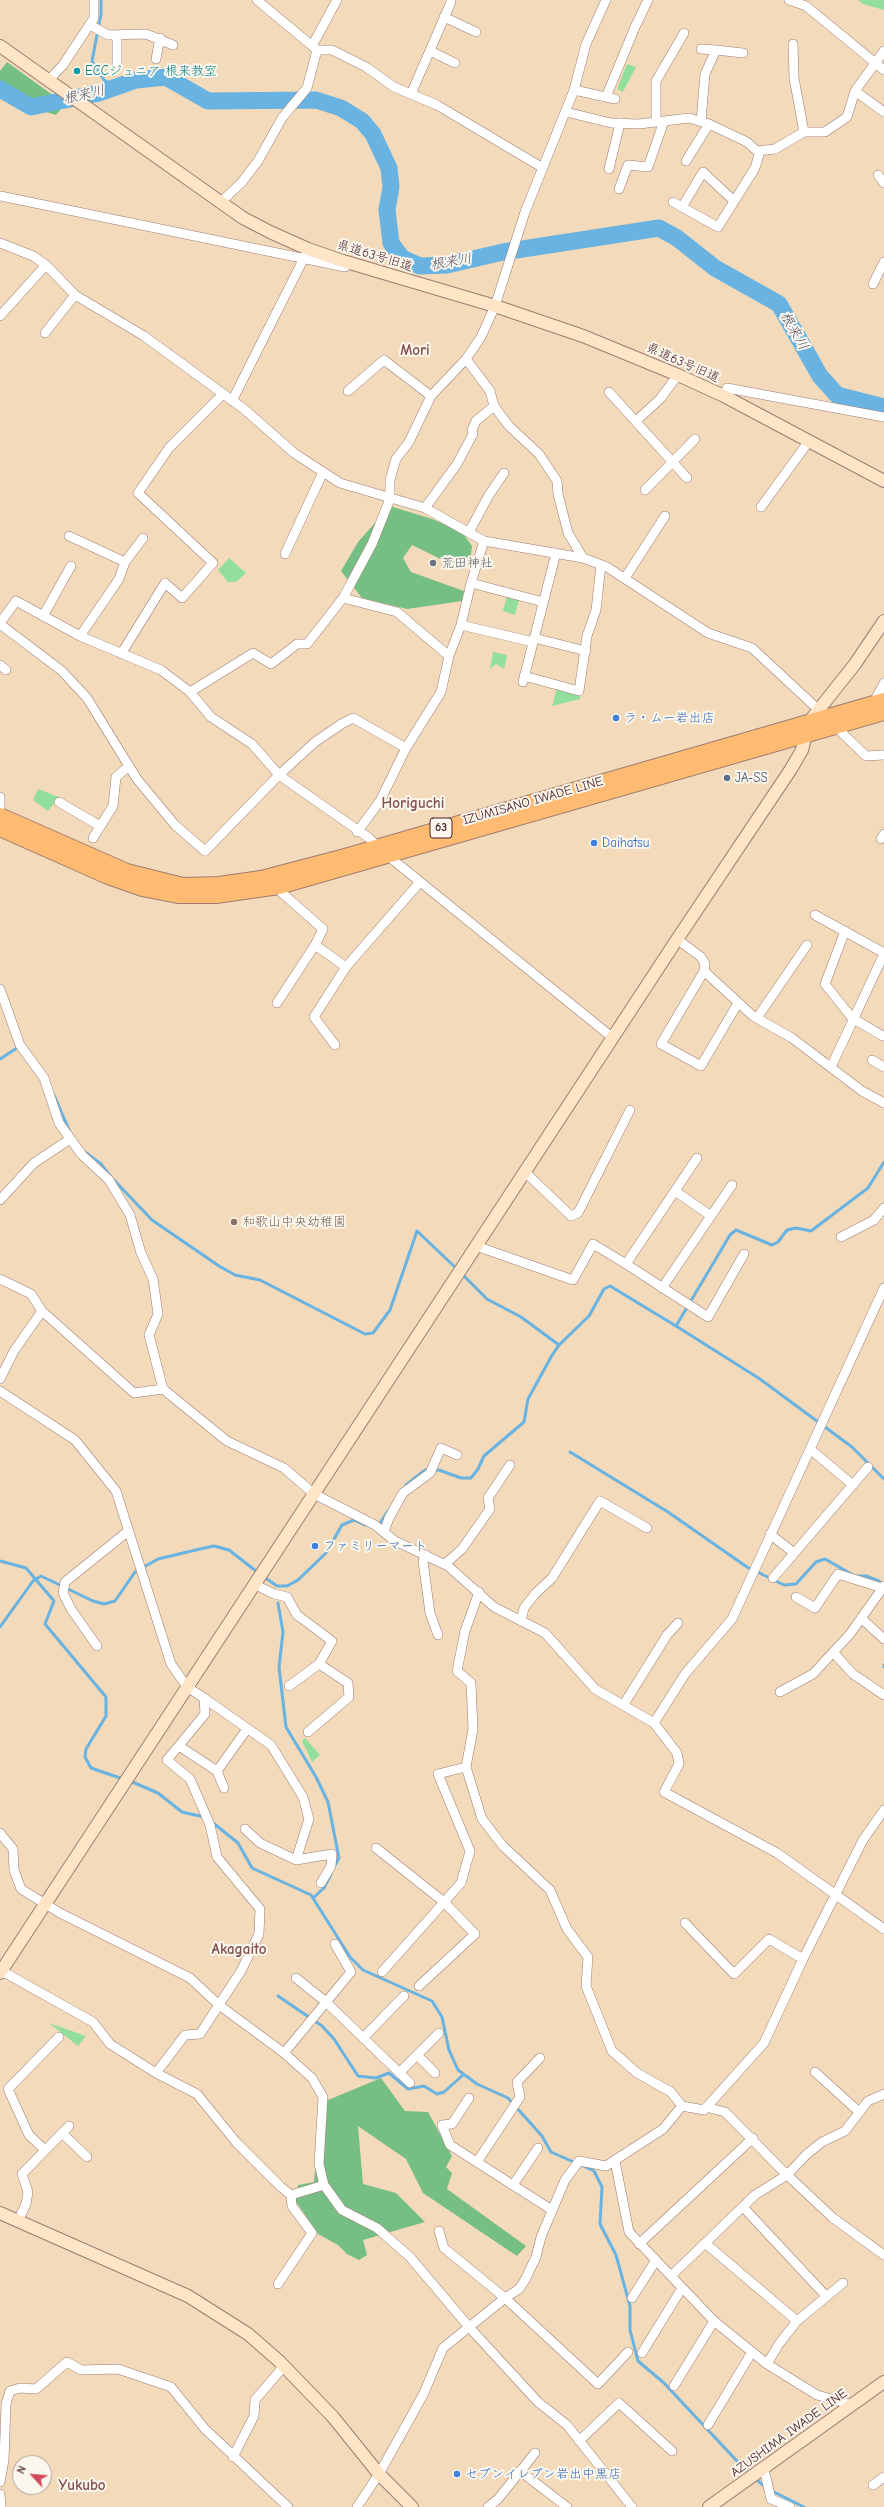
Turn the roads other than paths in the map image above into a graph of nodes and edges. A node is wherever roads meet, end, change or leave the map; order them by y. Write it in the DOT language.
graph roads {
  1 [pos="94,0"];
  2 [pos="257,0"];
  3 [pos="337,0"];
  4 [pos="606,0"];
  5 [pos="648,0"];
  6 [pos="789,0"];
  7 [pos="451,2"];
  8 [pos="444,17"];
  9 [pos="91,26"];
  10 [pos="476,32"];
  11 [pos="684,33"];
  12 [pos="117,36"];
  13 [pos="160,38"];
  14 [pos="793,44"];
  15 [pos="173,45"];
  16 [pos="0,46"];
  17 [pos="314,48"];
  18 [pos="701,49"];
  19 [pos="716,50"];
  20 [pos="430,51"];
  21 [pos="884,51"];
  22 [pos="743,53"];
  23 [pos="156,59"];
  24 [pos="455,63"];
  25 [pos="876,63"];
  26 [pos="118,66"];
  27 [pos="884,70"];
  28 [pos="53,84"];
  29 [pos="574,90"];
  30 [pos="855,91"];
  31 [pos="411,94"];
  32 [pos="566,112"];
  33 [pos="884,112"];
  34 [pos="660,122"];
  35 [pos="705,122"];
  36 [pos="620,123"];
  37 [pos="804,132"];
  38 [pos="760,151"];
  39 [pos="686,161"];
  40 [pos="543,168"];
  41 [pos="608,169"];
  42 [pos="878,175"];
  43 [pos="884,183"];
  44 [pos="619,189"];
  45 [pos="0,196"];
  46 [pos="734,201"];
  47 [pos="222,202"];
  48 [pos="673,202"];
  49 [pos="682,207"];
  50 [pos="0,243"];
  51 [pos="306,254"];
  52 [pos="884,262"];
  53 [pos="46,265"];
  54 [pos="873,284"];
  55 [pos="75,295"];
  56 [pos="495,306"];
  57 [pos="0,316"];
  58 [pos="45,333"];
  59 [pos="466,359"];
  60 [pos="678,375"];
  61 [pos="348,391"];
  62 [pos="609,392"];
  63 [pos="223,394"];
  64 [pos="431,396"];
  65 [pos="724,396"];
  66 [pos="232,401"];
  67 [pos="494,406"];
  68 [pos="884,417"];
  69 [pos="636,421"];
  70 [pos="696,439"];
  71 [pos="809,441"];
  72 [pos="673,462"];
  73 [pos="323,472"];
  74 [pos="504,473"];
  75 [pos="687,478"];
  76 [pos="884,481"];
  77 [pos="646,490"];
  78 [pos="390,499"];
  79 [pos="761,507"];
  80 [pos="425,508"];
  81 [pos="665,516"];
  82 [pos="469,532"];
  83 [pos="69,536"];
  84 [pos="143,538"];
  85 [pos="484,541"];
  86 [pos="556,553"];
  87 [pos="285,554"];
  88 [pos="583,558"];
  89 [pos="125,562"];
  90 [pos="600,565"];
  91 [pos="71,566"];
  92 [pos="624,578"];
  93 [pos="471,583"];
  94 [pos="343,598"];
  95 [pos="543,602"];
  96 [pos="43,616"];
  97 [pos="884,621"];
  98 [pos="0,623"];
  99 [pos="462,625"];
  100 [pos="80,636"];
  101 [pos="534,640"];
  102 [pos="586,651"];
  103 [pos="121,654"];
  104 [pos="449,656"];
  105 [pos="884,683"];
  106 [pos="190,692"];
  107 [pos="879,701"];
  108 [pos="823,713"];
  109 [pos="884,713"];
  110 [pos="836,727"];
  111 [pos="807,729"];
  112 [pos="406,748"];
  113 [pos="884,755"];
  114 [pos="129,766"];
  115 [pos="279,775"];
  116 [pos="0,798"];
  117 [pos="59,802"];
  118 [pos="0,807"];
  119 [pos="0,815"];
  120 [pos="100,826"];
  121 [pos="0,829"];
  122 [pos="357,832"];
  123 [pos="92,838"];
  124 [pos="376,846"];
  125 [pos="387,855"];
  126 [pos="420,882"];
  127 [pos="279,886"];
  128 [pos="815,915"];
  129 [pos="845,932"];
  130 [pos="677,939"];
  131 [pos="315,945"];
  132 [pos="807,945"];
  133 [pos="884,954"];
  134 [pos="346,967"];
  135 [pos="704,971"];
  136 [pos="0,989"];
  137 [pos="277,1003"];
  138 [pos="738,1003"];
  139 [pos="757,1018"];
  140 [pos="852,1018"];
  141 [pos="883,1036"];
  142 [pos="613,1038"];
  143 [pos="335,1045"];
  144 [pos="872,1060"];
  145 [pos="831,1067"];
  146 [pos="884,1067"];
  147 [pos="884,1103"];
  148 [pos="630,1110"];
  149 [pos="70,1139"];
  150 [pos="697,1158"];
  151 [pos="524,1172"];
  152 [pos="732,1185"];
  153 [pos="675,1191"];
  154 [pos="0,1200"];
  155 [pos="884,1208"];
  156 [pos="712,1216"];
  157 [pos="841,1237"];
  158 [pos="476,1246"];
  159 [pos="744,1254"];
  160 [pos="626,1264"];
  161 [pos="0,1279"];
  162 [pos="662,1288"];
  163 [pos="884,1288"];
  164 [pos="42,1311"];
  165 [pos="0,1379"];
  166 [pos="163,1389"];
  167 [pos="0,1391"];
  168 [pos="810,1448"];
  169 [pos="457,1455"];
  170 [pos="510,1465"];
  171 [pos="868,1467"];
  172 [pos="853,1485"];
  173 [pos="314,1494"];
  174 [pos="647,1528"];
  175 [pos="380,1529"];
  176 [pos="127,1532"];
  177 [pos="770,1534"];
  178 [pos="794,1554"];
  179 [pos="426,1555"];
  180 [pos="445,1564"];
  181 [pos="773,1578"];
  182 [pos="254,1584"];
  183 [pos="883,1587"];
  184 [pos="479,1592"];
  185 [pos="796,1598"];
  186 [pos="860,1618"];
  187 [pos="521,1620"];
  188 [pos="678,1623"];
  189 [pos="438,1635"];
  190 [pos="884,1639"];
  191 [pos="97,1646"];
  192 [pos="833,1652"];
  193 [pos="319,1664"];
  194 [pos="289,1686"];
  195 [pos="187,1687"];
  196 [pos="780,1692"];
  197 [pos="884,1695"];
  198 [pos="204,1698"];
  199 [pos="624,1704"];
  200 [pos="654,1723"];
  201 [pos="247,1729"];
  202 [pos="308,1732"];
  203 [pos="179,1746"];
  204 [pos="466,1767"];
  205 [pos="217,1771"];
  206 [pos="224,1788"];
  207 [pos="884,1810"];
  208 [pos="245,1828"];
  209 [pos="0,1832"];
  210 [pos="376,1848"];
  211 [pos="296,1860"];
  212 [pos="321,1883"];
  213 [pos="837,1895"];
  214 [pos="444,1902"];
  215 [pos="46,1903"];
  216 [pos="685,1924"];
  217 [pos="884,1929"];
  218 [pos="335,1944"];
  219 [pos="803,1959"];
  220 [pos="1,1971"];
  221 [pos="382,1972"];
  222 [pos="296,1978"];
  223 [pos="419,1986"];
  224 [pos="404,1996"];
  225 [pos="326,2002"];
  226 [pos="219,2005"];
  227 [pos="439,2033"];
  228 [pos="59,2037"];
  229 [pos="363,2038"];
  230 [pos="284,2053"];
  231 [pos="417,2055"];
  232 [pos="540,2058"];
  233 [pos="815,2072"];
  234 [pos="399,2073"];
  235 [pos="435,2073"];
  236 [pos="156,2074"];
  237 [pos="410,2082"];
  238 [pos="884,2094"];
  239 [pos="469,2098"];
  240 [pos="682,2106"];
  241 [pos="706,2107"];
  242 [pos="858,2111"];
  243 [pos="69,2126"];
  244 [pos="62,2133"];
  245 [pos="753,2138"];
  246 [pos="538,2148"];
  247 [pos="45,2150"];
  248 [pos="87,2157"];
  249 [pos="615,2161"];
  250 [pos="477,2162"];
  251 [pos="787,2175"];
  252 [pos="324,2185"];
  253 [pos="513,2185"];
  254 [pos="291,2195"];
  255 [pos="743,2207"];
  256 [pos="552,2210"];
  257 [pos="0,2213"];
  258 [pos="18,2221"];
  259 [pos="438,2231"];
  260 [pos="705,2243"];
  261 [pos="639,2244"];
  262 [pos="884,2255"];
  263 [pos="656,2260"];
  264 [pos="671,2276"];
  265 [pos="843,2283"];
  266 [pos="278,2284"];
  267 [pos="682,2288"];
  268 [pos="826,2296"];
  269 [pos="505,2298"];
  270 [pos="632,2298"];
  271 [pos="714,2321"];
  272 [pos="797,2321"];
  273 [pos="469,2327"];
  274 [pos="628,2352"];
  275 [pos="752,2352"];
  276 [pos="642,2353"];
  277 [pos="767,2364"];
  278 [pos="284,2366"];
  279 [pos="884,2382"];
  280 [pos="674,2386"];
  281 [pos="853,2405"];
  282 [pos="708,2426"];
  283 [pos="579,2441"];
  284 [pos="672,2451"];
  285 [pos="535,2453"];
  286 [pos="233,2457"];
  287 [pos="764,2469"];
  288 [pos="520,2471"];
  289 [pos="380,2474"];
  290 [pos="884,2477"];
  291 [pos="0,2482"];
  292 [pos="873,2485"];
  293 [pos="0,2494"];
  294 [pos="1,2507"];
  295 [pos="288,2507"];
  296 [pos="357,2507"];
  297 [pos="412,2507"];
  298 [pos="488,2507"];
  299 [pos="567,2507"];
  300 [pos="632,2507"];
  301 [pos="710,2507"];
  302 [pos="790,2507"];
  1 -- 9 [label="street"];
  2 -- 17 [label="street"];
  3 -- 17 [label="street"];
  4 -- 29 [label="street"];
  5 -- 29 [label="street"];
  6 -- 25 [label="street"];
  7 -- 8 [label="street"];
  8 -- 10 [label="street"];
  8 -- 20 [label="street"];
  9 -- 12 [label="street"];
  9 -- 28 [label="street"];
  11 -- 34 [label="street"];
  12 -- 13 [label="street"];
  12 -- 26 [label="street"];
  13 -- 15 [label="street"];
  13 -- 23 [label="street"];
  14 -- 37 [label="street"];
  16 -- 28 [label="street, 県道63号旧道"];
  17 -- 31 [label="street"];
  17 -- 47 [label="street"];
  18 -- 19 [label="street"];
  19 -- 22 [label="street"];
  19 -- 35 [label="street"];
  20 -- 24 [label="street"];
  20 -- 31 [label="street"];
  21 -- 25 [label="street"];
  25 -- 27 [label="street"];
  25 -- 30 [label="street"];
  28 -- 47 [label="street, 県道63号旧道"];
  29 -- 32 [label="street"];
  30 -- 33 [label="street"];
  30 -- 37 [label="street"];
  31 -- 40 [label="street"];
  32 -- 36 [label="street"];
  32 -- 40 [label="street"];
  34 -- 35 [label="street"];
  34 -- 36 [label="street"];
  34 -- 44 [label="street"];
  35 -- 38 [label="street"];
  35 -- 39 [label="street"];
  36 -- 41 [label="street"];
  37 -- 38 [label="street"];
  38 -- 46 [label="street"];
  40 -- 56 [label="street"];
  42 -- 43 [label="street"];
  45 -- 51 [label="street"];
  46 -- 49 [label="street"];
  46 -- 49 [label="street"];
  47 -- 51 [label="street, 県道63号旧道"];
  48 -- 49 [label="street"];
  50 -- 53 [label="street"];
  51 -- 56 [label="street, 県道63号旧道"];
  51 -- 66 [label="street"];
  52 -- 54 [label="street"];
  53 -- 55 [label="street"];
  53 -- 57 [label="street"];
  55 -- 58 [label="street"];
  55 -- 63 [label="street"];
  56 -- 59 [label="street"];
  56 -- 60 [label="street, 県道63号旧道"];
  59 -- 64 [label="street"];
  59 -- 67 [label="street"];
  60 -- 65 [label="street, 県道63号旧道"];
  60 -- 69 [label="street"];
  61 -- 64 [label="street"];
  62 -- 69 [label="street"];
  63 -- 66 [label="street"];
  63 -- 103 [label="street"];
  64 -- 78 [label="street"];
  65 -- 68 [label="street"];
  65 -- 71 [label="street, 県道63号旧道"];
  66 -- 73 [label="street"];
  67 -- 80 [label="street"];
  67 -- 88 [label="street"];
  69 -- 72 [label="street"];
  70 -- 72 [label="street"];
  71 -- 76 [label="street, 県道63号旧道"];
  71 -- 79 [label="street"];
  72 -- 75 [label="street"];
  72 -- 77 [label="street"];
  73 -- 78 [label="street"];
  73 -- 87 [label="street"];
  74 -- 82 [label="street"];
  78 -- 80 [label="street"];
  78 -- 94 [label="street"];
  80 -- 82 [label="street"];
  81 -- 92 [label="street"];
  82 -- 85 [label="street"];
  83 -- 89 [label="street"];
  84 -- 89 [label="street"];
  85 -- 86 [label="street"];
  85 -- 93 [label="street"];
  86 -- 88 [label="street"];
  86 -- 95 [label="street"];
  88 -- 90 [label="street"];
  89 -- 100 [label="street"];
  90 -- 92 [label="street"];
  90 -- 102 [label="street"];
  91 -- 96 [label="street"];
  92 -- 108 [label="street"];
  93 -- 95 [label="street"];
  93 -- 99 [label="street"];
  94 -- 104 [label="street"];
  94 -- 106 [label="street"];
  95 -- 101 [label="street"];
  96 -- 98 [label="street"];
  96 -- 100 [label="street"];
  97 -- 108 [label="street"];
  98 -- 114 [label="street"];
  99 -- 101 [label="street"];
  99 -- 104 [label="street"];
  100 -- 103 [label="street"];
  101 -- 102 [label="street"];
  101 -- 102 [label="street"];
  103 -- 106 [label="street"];
  104 -- 112 [label="street"];
  105 -- 107 [label="street"];
  106 -- 115 [label="street"];
  107 -- 108 [label="main road, IZUMISANO IWADE LINE / 63"];
  108 -- 110 [label="street"];
  108 -- 111 [label="main road, IZUMISANO IWADE LINE / 63"];
  109 -- 110 [label="main road, IZUMISANO IWADE LINE / 63"];
  110 -- 111 [label="main road, IZUMISANO IWADE LINE / 63"];
  110 -- 113 [label="street"];
  111 -- 124 [label="main road, IZUMISANO IWADE LINE / 63"];
  111 -- 125 [label="main road, IZUMISANO IWADE LINE / 63"];
  111 -- 130 [label="street"];
  112 -- 115 [label="street"];
  112 -- 122 [label="street"];
  114 -- 115 [label="street"];
  114 -- 120 [label="street"];
  115 -- 122 [label="street"];
  116 -- 118 [label="street"];
  117 -- 120 [label="street"];
  119 -- 124 [label="main road, IZUMISANO IWADE LINE / 63"];
  120 -- 123 [label="street"];
  121 -- 127 [label="main road, IZUMISANO IWADE LINE / 63"];
  122 -- 124 [label="street"];
  124 -- 125 [label="street"];
  125 -- 126 [label="street"];
  125 -- 127 [label="main road, IZUMISANO IWADE LINE / 63"];
  126 -- 134 [label="street"];
  126 -- 142 [label="street"];
  127 -- 131 [label="street"];
  128 -- 129 [label="street"];
  129 -- 133 [label="street"];
  129 -- 140 [label="street"];
  130 -- 135 [label="street"];
  130 -- 142 [label="street"];
  131 -- 134 [label="street"];
  131 -- 137 [label="street"];
  132 -- 139 [label="street"];
  133 -- 140 [label="street"];
  134 -- 143 [label="street"];
  135 -- 138 [label="street"];
  135 -- 138 [label="street"];
  136 -- 149 [label="street"];
  138 -- 139 [label="street"];
  139 -- 145 [label="street"];
  140 -- 141 [label="street"];
  140 -- 145 [label="street"];
  142 -- 151 [label="street"];
  144 -- 146 [label="street"];
  145 -- 147 [label="street"];
  148 -- 151 [label="street"];
  149 -- 154 [label="street"];
  149 -- 166 [label="street"];
  150 -- 153 [label="street"];
  151 -- 158 [label="street"];
  152 -- 156 [label="street"];
  153 -- 156 [label="street"];
  153 -- 160 [label="street"];
  155 -- 157 [label="street"];
  156 -- 162 [label="street"];
  158 -- 160 [label="street"];
  158 -- 173 [label="street"];
  159 -- 162 [label="street"];
  160 -- 162 [label="street"];
  161 -- 164 [label="street"];
  163 -- 168 [label="street"];
  164 -- 165 [label="street"];
  164 -- 166 [label="street"];
  166 -- 173 [label="street"];
  167 -- 176 [label="street"];
  168 -- 172 [label="street"];
  168 -- 177 [label="street"];
  169 -- 175 [label="street"];
  170 -- 180 [label="street"];
  171 -- 172 [label="street"];
  172 -- 178 [label="street"];
  173 -- 175 [label="street"];
  173 -- 182 [label="street"];
  174 -- 187 [label="street"];
  175 -- 179 [label="street"];
  176 -- 191 [label="street"];
  176 -- 195 [label="street"];
  177 -- 178 [label="street"];
  177 -- 200 [label="street"];
  178 -- 181 [label="street"];
  179 -- 180 [label="street"];
  179 -- 189 [label="street"];
  180 -- 184 [label="street"];
  182 -- 193 [label="street"];
  182 -- 195 [label="street"];
  183 -- 185 [label="street"];
  183 -- 186 [label="street"];
  184 -- 187 [label="street"];
  184 -- 204 [label="street"];
  186 -- 190 [label="street"];
  186 -- 192 [label="street"];
  187 -- 199 [label="street"];
  188 -- 199 [label="street"];
  192 -- 196 [label="street"];
  192 -- 197 [label="street"];
  193 -- 194 [label="street"];
  193 -- 202 [label="street"];
  195 -- 198 [label="street"];
  195 -- 215 [label="street"];
  198 -- 201 [label="street"];
  198 -- 203 [label="street"];
  199 -- 200 [label="street"];
  200 -- 213 [label="street"];
  201 -- 205 [label="street"];
  201 -- 211 [label="street"];
  203 -- 205 [label="street"];
  203 -- 226 [label="street"];
  204 -- 214 [label="street"];
  204 -- 240 [label="street"];
  205 -- 206 [label="street"];
  207 -- 213 [label="street"];
  208 -- 211 [label="street"];
  209 -- 215 [label="street"];
  210 -- 214 [label="street"];
  211 -- 212 [label="street"];
  213 -- 217 [label="street"];
  213 -- 219 [label="street"];
  214 -- 221 [label="street"];
  214 -- 223 [label="street"];
  215 -- 220 [label="street"];
  215 -- 226 [label="street"];
  216 -- 219 [label="street"];
  218 -- 225 [label="street"];
  219 -- 241 [label="street"];
  220 -- 236 [label="street"];
  222 -- 225 [label="street"];
  224 -- 229 [label="street"];
  225 -- 229 [label="street"];
  225 -- 230 [label="street"];
  226 -- 230 [label="street"];
  226 -- 236 [label="street"];
  227 -- 231 [label="street"];
  228 -- 247 [label="street"];
  229 -- 234 [label="street"];
  230 -- 252 [label="street"];
  231 -- 234 [label="street"];
  231 -- 235 [label="street"];
  232 -- 250 [label="street"];
  233 -- 242 [label="street"];
  234 -- 237 [label="street"];
  236 -- 254 [label="street"];
  238 -- 242 [label="street"];
  239 -- 250 [label="street"];
  240 -- 241 [label="street"];
  240 -- 249 [label="street"];
  241 -- 245 [label="street"];
  242 -- 251 [label="street"];
  243 -- 244 [label="street"];
  244 -- 247 [label="street"];
  244 -- 248 [label="street"];
  245 -- 251 [label="street"];
  245 -- 261 [label="street"];
  246 -- 253 [label="street"];
  247 -- 258 [label="street"];
  249 -- 256 [label="street"];
  249 -- 261 [label="street"];
  250 -- 253 [label="street"];
  251 -- 255 [label="street"];
  251 -- 262 [label="street"];
  252 -- 254 [label="street"];
  252 -- 273 [label="street"];
  253 -- 256 [label="street"];
  254 -- 266 [label="street"];
  255 -- 260 [label="street"];
  255 -- 268 [label="street"];
  256 -- 269 [label="street"];
  257 -- 258 [label="street"];
  258 -- 278 [label="street"];
  259 -- 269 [label="street"];
  260 -- 264 [label="street"];
  260 -- 272 [label="street"];
  261 -- 263 [label="street"];
  263 -- 264 [label="street"];
  263 -- 270 [label="street"];
  264 -- 267 [label="street"];
  265 -- 268 [label="street"];
  267 -- 271 [label="street"];
  267 -- 276 [label="street"];
  268 -- 272 [label="street"];
  269 -- 273 [label="street"];
  269 -- 274 [label="street"];
  271 -- 275 [label="street"];
  271 -- 280 [label="street"];
  272 -- 277 [label="street"];
  273 -- 283 [label="street"];
  273 -- 289 [label="street"];
  275 -- 277 [label="street"];
  275 -- 282 [label="street"];
  277 -- 281 [label="street"];
  278 -- 286 [label="street"];
  278 -- 289 [label="street"];
  279 -- 281 [label="street, AZUSHIMA IWADE LINE"];
  281 -- 287 [label="street, AZUSHIMA IWADE LINE"];
  283 -- 284 [label="street"];
  283 -- 300 [label="street"];
  285 -- 288 [label="street"];
  286 -- 291 [label="street"];
  286 -- 295 [label="street"];
  287 -- 301 [label="street, AZUSHIMA IWADE LINE"];
  287 -- 302 [label="street"];
  288 -- 298 [label="street"];
  288 -- 299 [label="street"];
  289 -- 296 [label="street"];
  289 -- 297 [label="street"];
  290 -- 292 [label="street"];
  293 -- 294 [label="street"];
}
